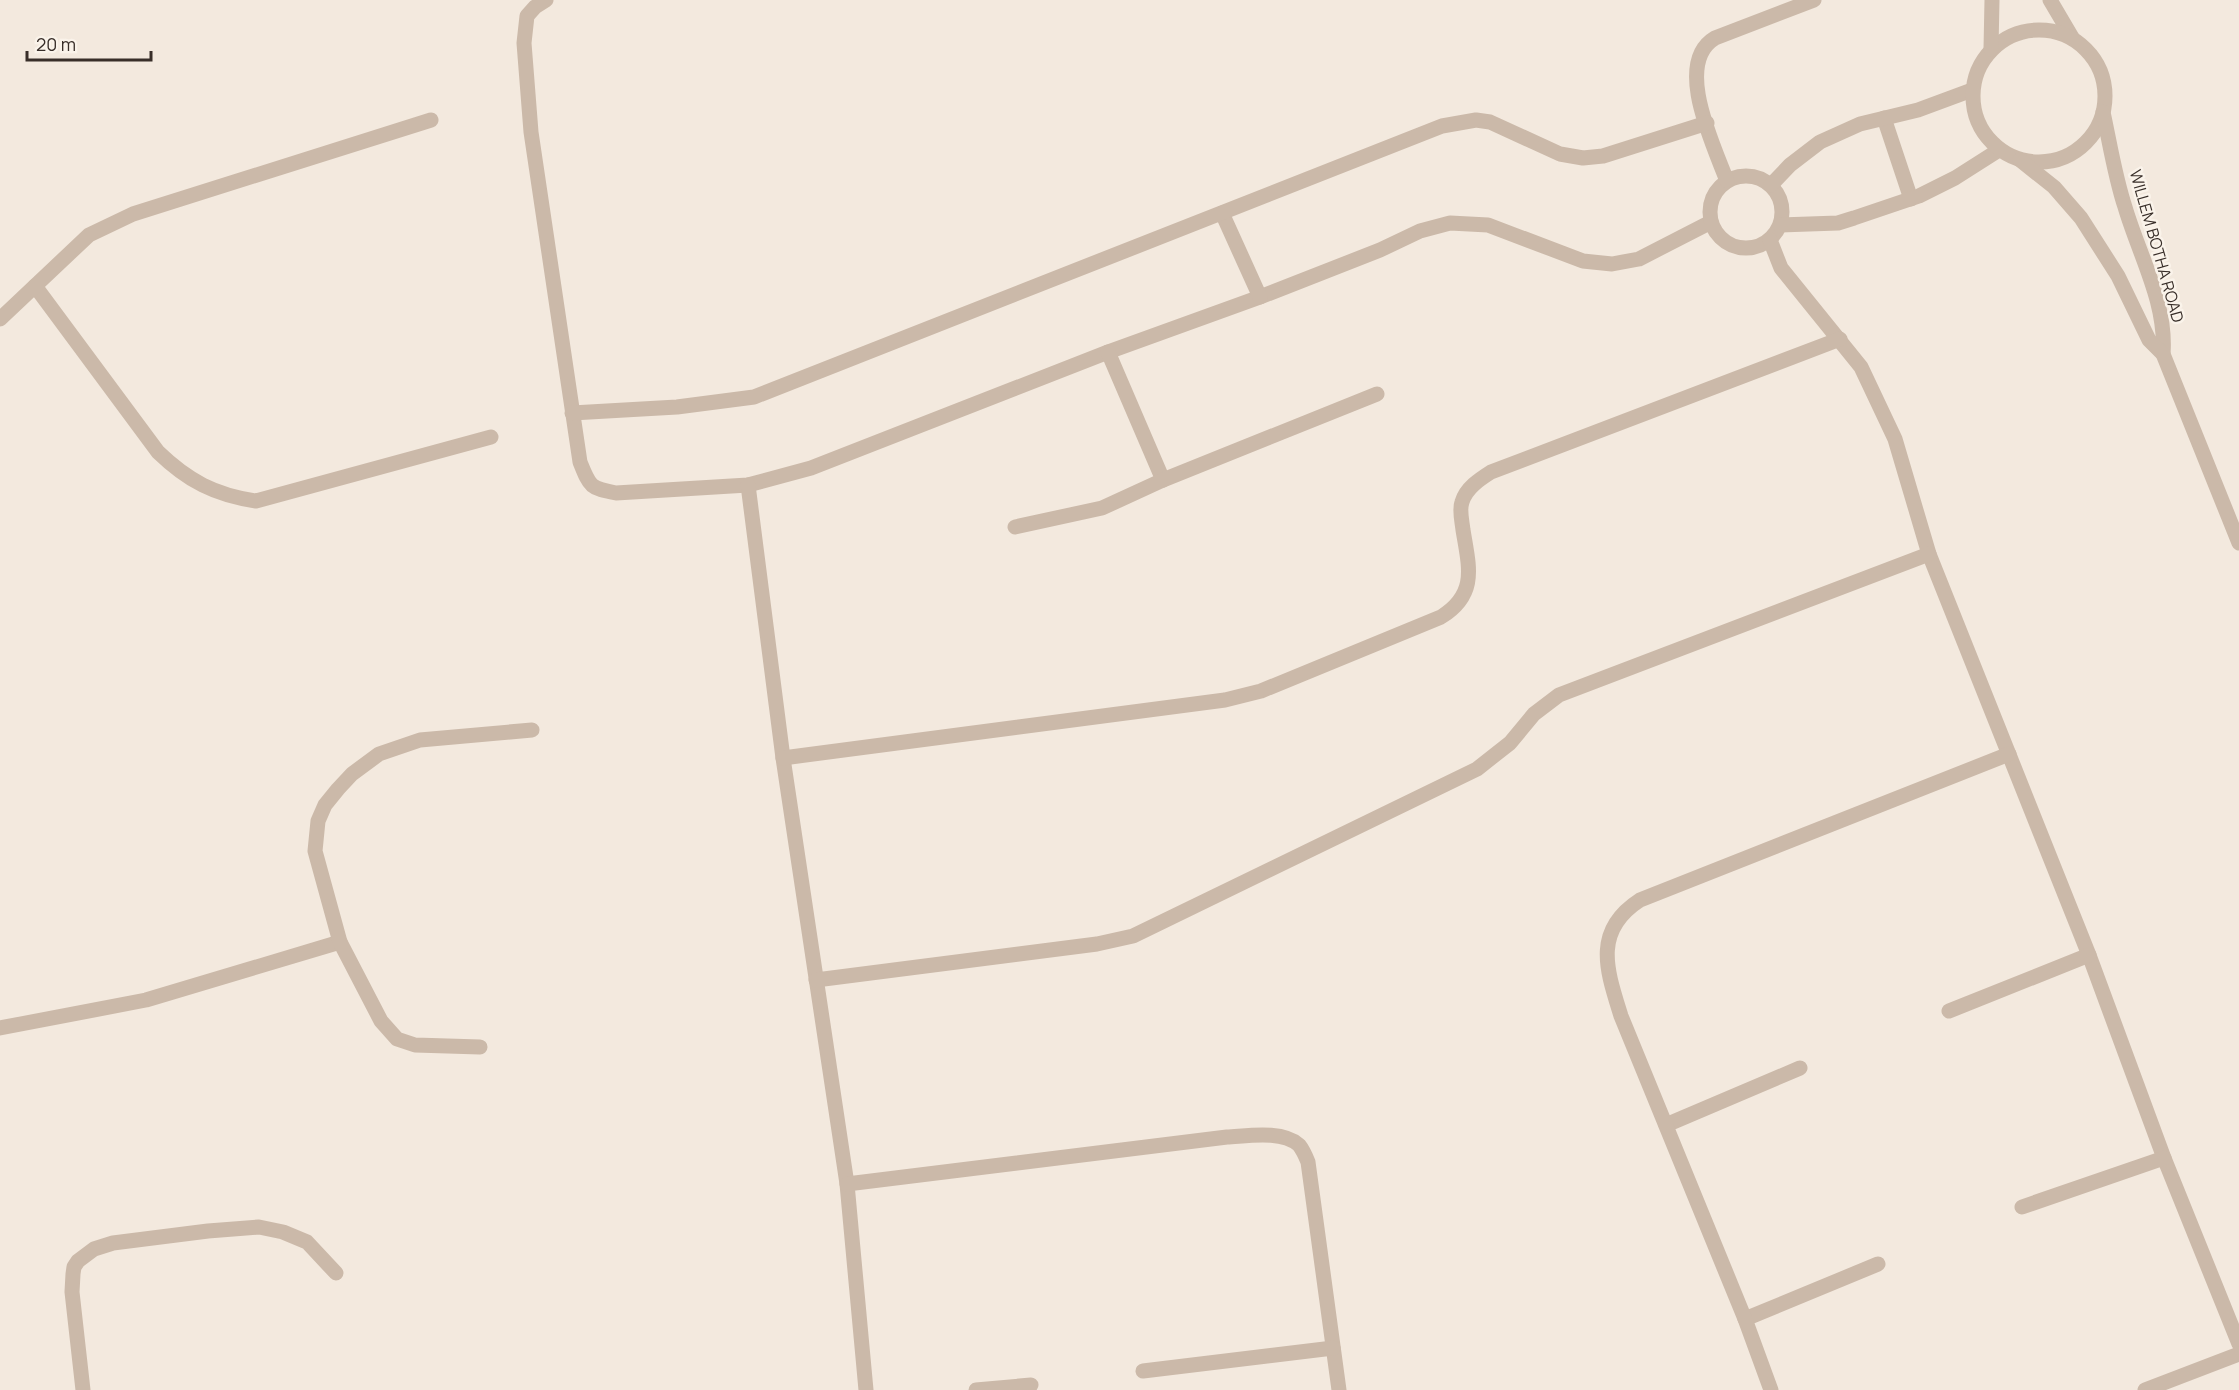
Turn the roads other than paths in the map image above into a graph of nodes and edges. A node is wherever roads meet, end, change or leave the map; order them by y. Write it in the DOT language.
graph roads {
  1 [pos="546,0"];
  2 [pos="1814,0"];
  3 [pos="1992,0"];
  4 [pos="2050,0"];
  5 [pos="2073,39"];
  6 [pos="1991,49"];
  7 [pos="1972,90"];
  8 [pos="2103,112"];
  9 [pos="1884,118"];
  10 [pos="430,120"];
  11 [pos="1707,123"];
  12 [pos="1999,150"];
  13 [pos="2020,160"];
  14 [pos="1726,181"];
  15 [pos="1771,185"];
  16 [pos="1911,199"];
  17 [pos="1222,213"];
  18 [pos="1711,222"];
  19 [pos="1780,225"];
  20 [pos="1770,240"];
  21 [pos="35,286"];
  22 [pos="1260,297"];
  23 [pos="0,319"];
  24 [pos="1840,339"];
  25 [pos="1108,352"];
  26 [pos="2163,354"];
  27 [pos="1377,394"];
  28 [pos="572,413"];
  29 [pos="491,437"];
  30 [pos="1163,480"];
  31 [pos="748,485"];
  32 [pos="1015,527"];
  33 [pos="2239,543"];
  34 [pos="1929,554"];
  35 [pos="532,730"];
  36 [pos="2008,754"];
  37 [pos="783,758"];
  38 [pos="340,942"];
  39 [pos="2089,956"];
  40 [pos="816,980"];
  41 [pos="1949,1011"];
  42 [pos="0,1028"];
  43 [pos="480,1047"];
  44 [pos="1800,1068"];
  45 [pos="1666,1125"];
  46 [pos="2164,1158"];
  47 [pos="847,1184"];
  48 [pos="2022,1207"];
  49 [pos="1878,1264"];
  50 [pos="336,1273"];
  51 [pos="1745,1319"];
  52 [pos="2239,1344"];
  53 [pos="1333,1348"];
  54 [pos="2239,1354"];
  55 [pos="1143,1371"];
  56 [pos="1031,1384"];
  57 [pos="83,1390"];
  58 [pos="866,1390"];
  59 [pos="976,1390"];
  60 [pos="1339,1390"];
  61 [pos="1771,1390"];
  62 [pos="2145,1390"];
  1 -- 28 [label="street"];
  2 -- 11 [label="street"];
  3 -- 6 [label="street"];
  4 -- 5 [label="street"];
  5 -- 6 [label="street"];
  5 -- 8 [label="street"];
  6 -- 7 [label="street"];
  7 -- 9 [label="street"];
  7 -- 12 [label="street"];
  8 -- 13 [label="street"];
  8 -- 26 [label="street, WILLEM BOTHA ROAD"];
  9 -- 15 [label="street"];
  9 -- 16 [label="street"];
  10 -- 21 [label="street"];
  11 -- 14 [label="street"];
  11 -- 17 [label="street"];
  12 -- 13 [label="street"];
  12 -- 16 [label="street"];
  13 -- 26 [label="street, WILLEM BOTHA ROAD"];
  14 -- 15 [label="street"];
  14 -- 18 [label="street"];
  15 -- 19 [label="street"];
  16 -- 19 [label="street"];
  17 -- 22 [label="street"];
  17 -- 28 [label="street"];
  18 -- 20 [label="street"];
  18 -- 22 [label="street"];
  19 -- 20 [label="street"];
  20 -- 24 [label="street"];
  21 -- 23 [label="street"];
  21 -- 29 [label="street"];
  22 -- 25 [label="street"];
  24 -- 34 [label="street"];
  24 -- 37 [label="street"];
  25 -- 30 [label="street"];
  25 -- 31 [label="street"];
  26 -- 33 [label="street, WILLEM BOTHA ROAD"];
  27 -- 30 [label="street"];
  28 -- 31 [label="street"];
  30 -- 32 [label="street"];
  31 -- 37 [label="street"];
  34 -- 36 [label="street"];
  34 -- 40 [label="street"];
  35 -- 38 [label="street"];
  36 -- 39 [label="street"];
  36 -- 45 [label="street"];
  37 -- 40 [label="street"];
  38 -- 42 [label="street"];
  38 -- 43 [label="street"];
  39 -- 41 [label="street"];
  39 -- 46 [label="street"];
  40 -- 47 [label="street"];
  44 -- 45 [label="street"];
  45 -- 51 [label="street"];
  46 -- 48 [label="street"];
  46 -- 52 [label="street"];
  47 -- 53 [label="street"];
  47 -- 58 [label="street"];
  49 -- 51 [label="street"];
  50 -- 57 [label="street"];
  51 -- 61 [label="street"];
  53 -- 55 [label="street"];
  53 -- 60 [label="street"];
  54 -- 62 [label="street"];
  56 -- 59 [label="street"];
}
